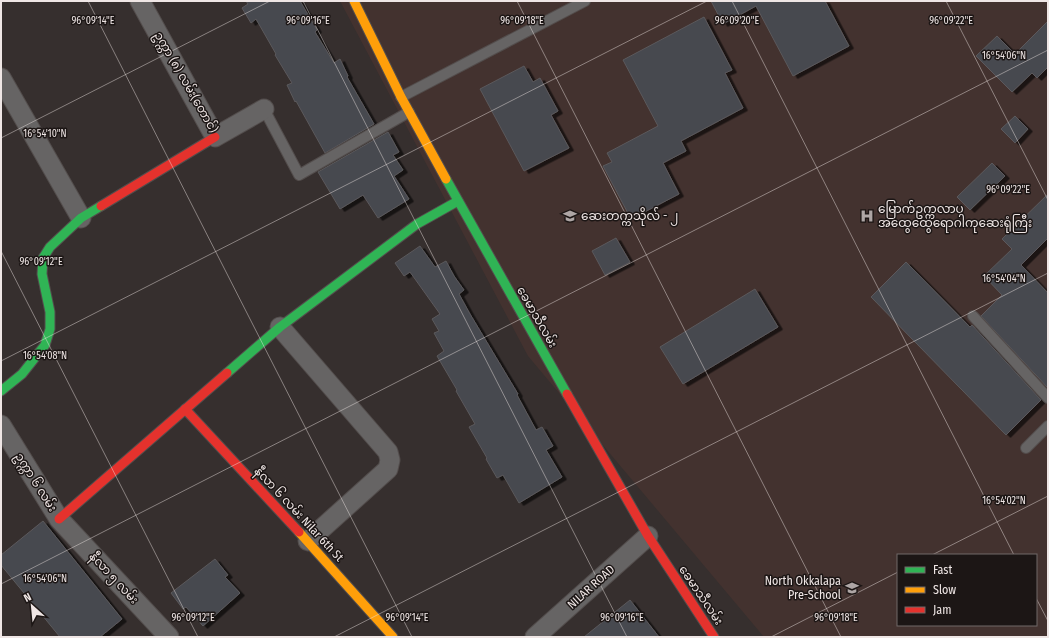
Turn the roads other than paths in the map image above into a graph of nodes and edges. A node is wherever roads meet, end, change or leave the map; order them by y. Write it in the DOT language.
graph roads {
  1 [pos="140,1"];
  2 [pos="354,1"];
  3 [pos="585,1"];
  4 [pos="1,78"];
  5 [pos="401,97"];
  6 [pos="264,109"];
  7 [pos="409,112"];
  8 [pos="215,137"];
  9 [pos="458,200"];
  10 [pos="80,218"];
  11 [pos="973,316"];
  12 [pos="280,327"];
  13 [pos="1,391"];
  14 [pos="1048,398"];
  15 [pos="185,409"];
  16 [pos="1,425"];
  17 [pos="1048,426"];
  18 [pos="1026,448"];
  19 [pos="59,519"];
  20 [pos="648,536"];
  21 [pos="308,541"];
  22 [pos="169,637"];
  23 [pos="393,637"];
  24 [pos="535,637"];
  25 [pos="714,637"];
  1 -- 8 [label="street, ဥက္ကာ (၈) လမ်း(တောင်)"];
  2 -- 5 [label="street, ခေမာသီလမ်း"];
  3 -- 5 [label="lane"];
  4 -- 10 [label="street"];
  5 -- 7 [label="street, ခေမာသီလမ်း"];
  6 -- 7 [label="lane"];
  6 -- 8 [label="street, ဥက္ကာ (၈) လမ်း(တောင်)"];
  7 -- 9 [label="street, ခေမာသီလမ်း"];
  8 -- 10 [label="street"];
  9 -- 12 [label="street"];
  9 -- 20 [label="street, ခေမာသီလမ်း"];
  10 -- 13 [label="street"];
  11 -- 14 [label="lane"];
  12 -- 15 [label="street"];
  12 -- 21 [label="street"];
  15 -- 19 [label="street"];
  15 -- 21 [label="street, နီလာ ၆ လမ်း Nilar 6th St"];
  16 -- 19 [label="street, ဥက္ကာ ၆ လမ်း"];
  17 -- 18 [label="lane"];
  19 -- 22 [label="street, နီလာ ၅ လမ်း"];
  20 -- 24 [label="street, NILAR ROAD"];
  20 -- 25 [label="street, ခေမာသီလမ်း"];
  21 -- 23 [label="street, နီလာ ၆ လမ်း Nilar 6th St"];
}
